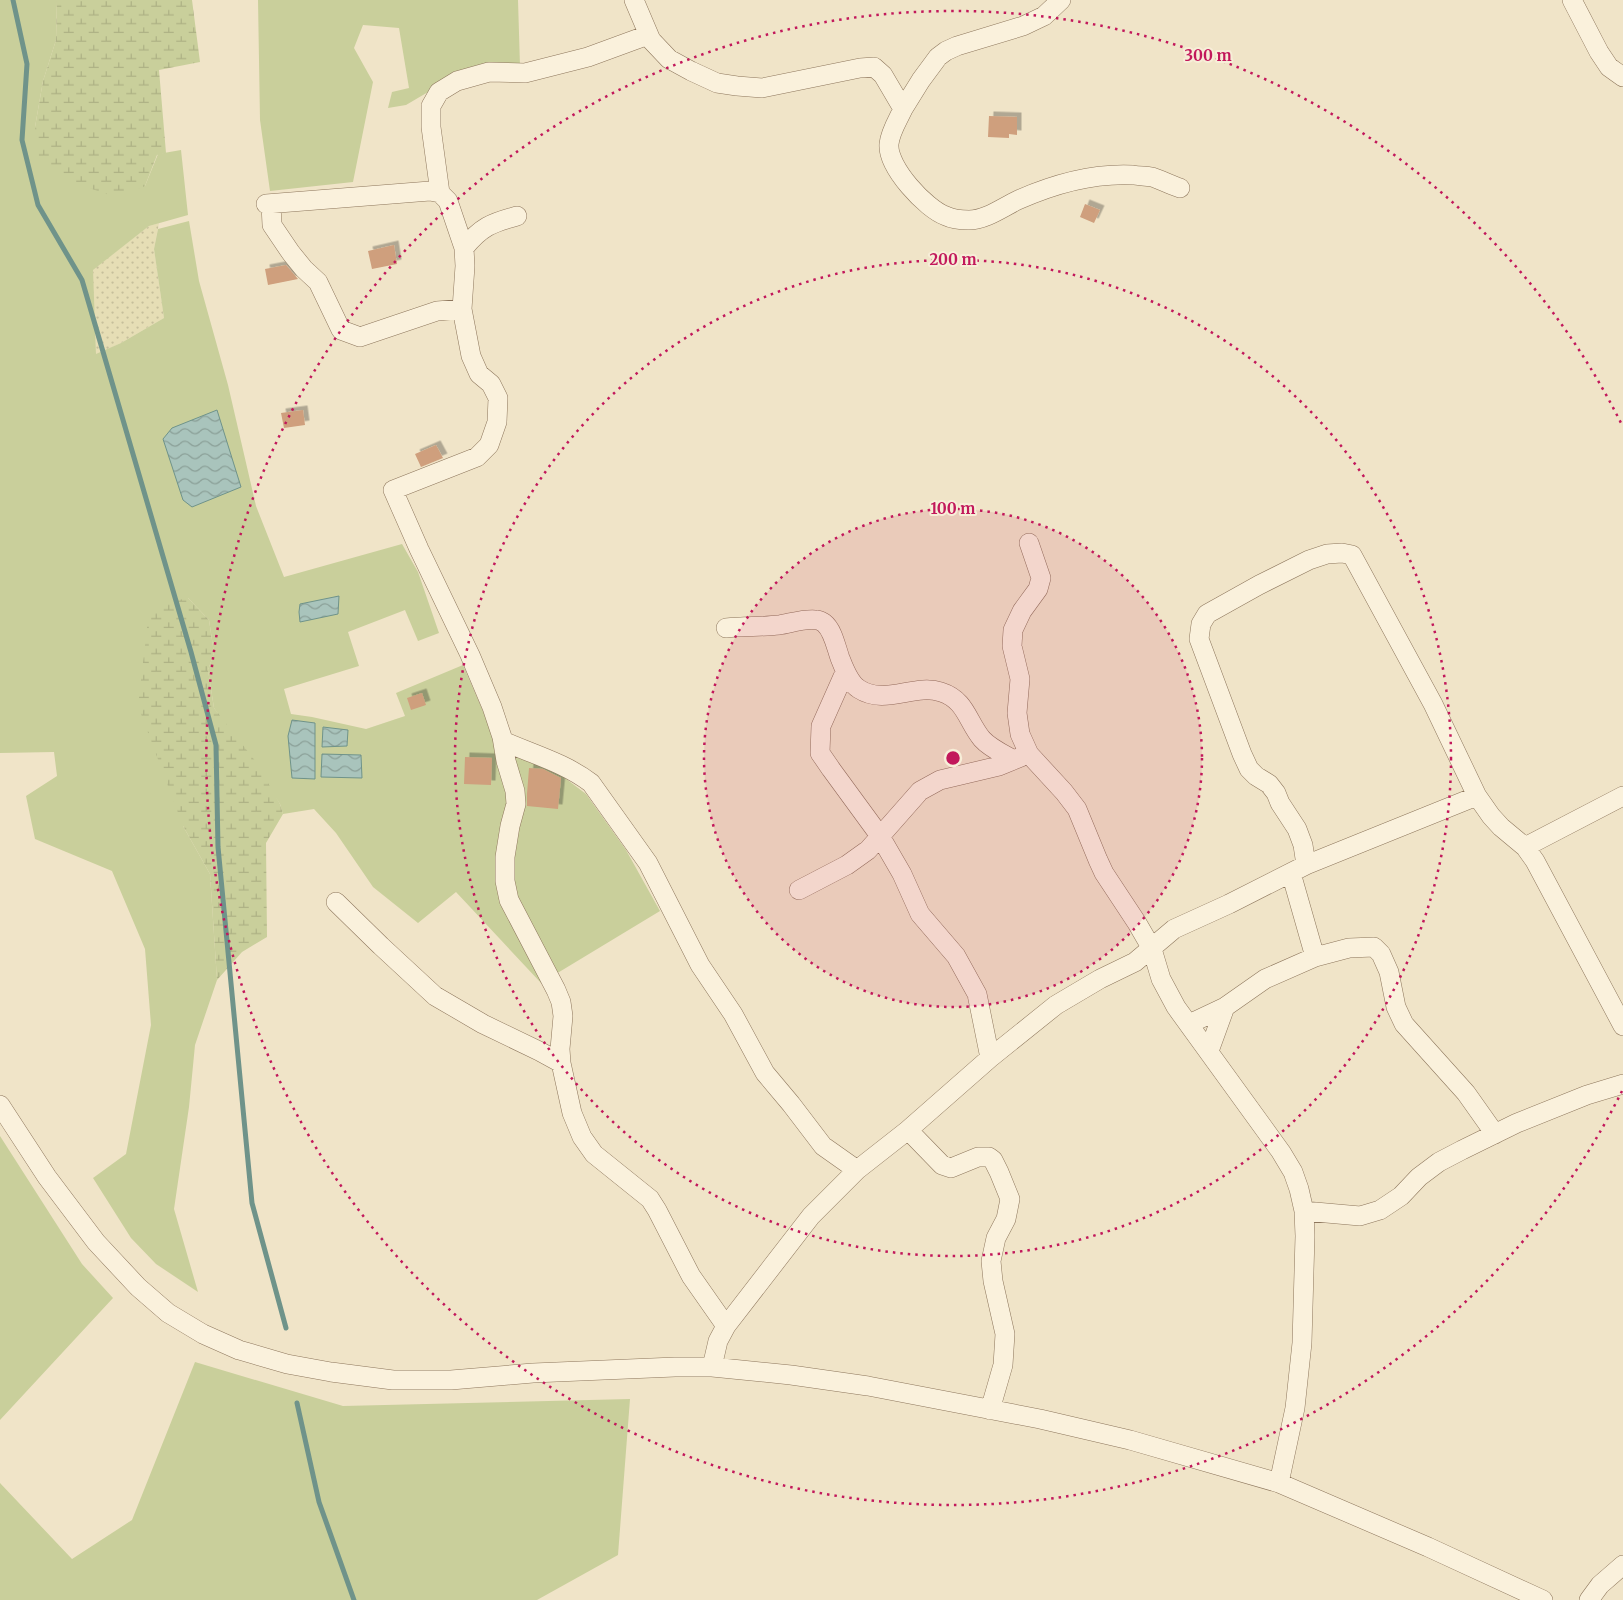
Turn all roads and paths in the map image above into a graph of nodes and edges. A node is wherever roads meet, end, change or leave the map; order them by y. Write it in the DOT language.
graph roads {
  1 [pos="634,0"];
  2 [pos="1061,0"];
  3 [pos="1572,0"];
  4 [pos="648,35"];
  5 [pos="1623,77"];
  6 [pos="903,109"];
  7 [pos="1180,188"];
  8 [pos="440,193"];
  9 [pos="517,216"];
  10 [pos="464,248"];
  11 [pos="462,309"];
  12 [pos="1029,543"];
  13 [pos="726,628"];
  14 [pos="845,672"];
  15 [pos="503,741"];
  16 [pos="1021,757"];
  17 [pos="1478,796"];
  18 [pos="1623,796"];
  19 [pos="880,836"];
  20 [pos="1525,847"];
  21 [pos="1298,869"];
  22 [pos="799,890"];
  23 [pos="336,902"];
  24 [pos="1152,949"];
  25 [pos="1315,957"];
  26 [pos="1225,1007"];
  27 [pos="1189,1024"];
  28 [pos="1623,1026"];
  29 [pos="1209,1051"];
  30 [pos="990,1058"];
  31 [pos="561,1063"];
  32 [pos="1623,1084"];
  33 [pos="0,1106"];
  34 [pos="908,1130"];
  35 [pos="1494,1134"];
  36 [pos="856,1170"];
  37 [pos="1304,1212"];
  38 [pos="726,1326"];
  39 [pos="712,1367"];
  40 [pos="990,1410"];
  41 [pos="1280,1483"];
  42 [pos="1623,1565"];
  43 [pos="1543,1600"];
  44 [pos="1589,1600"];
  1 -- 4 [label="street"];
  2 -- 6 [label="street"];
  3 -- 5 [label="street"];
  4 -- 6 [label="street"];
  4 -- 8 [label="street"];
  6 -- 7 [label="street"];
  8 -- 10 [label="street"];
  8 -- 11 [label="street"];
  9 -- 10 [label="street"];
  10 -- 11 [label="street"];
  11 -- 15 [label="street"];
  12 -- 16 [label="street"];
  13 -- 14 [label="street"];
  14 -- 16 [label="street"];
  14 -- 19 [label="street"];
  15 -- 31 [label="street"];
  15 -- 36 [label="street"];
  16 -- 19 [label="street"];
  16 -- 24 [label="street"];
  17 -- 20 [label="street"];
  17 -- 21 [label="street"];
  17 -- 21 [label="street"];
  18 -- 20 [label="street"];
  19 -- 22 [label="street"];
  19 -- 30 [label="street"];
  20 -- 28 [label="street"];
  21 -- 24 [label="street"];
  21 -- 25 [label="street"];
  23 -- 31 [label="street"];
  24 -- 27 [label="street"];
  24 -- 30 [label="street"];
  25 -- 26 [label="street"];
  25 -- 35 [label="street"];
  26 -- 27 [label="street"];
  26 -- 29 [label="street"];
  27 -- 29 [label="street"];
  29 -- 37 [label="street"];
  30 -- 34 [label="street"];
  31 -- 38 [label="street"];
  32 -- 35 [label="street"];
  33 -- 39 [label="street"];
  34 -- 36 [label="street"];
  34 -- 40 [label="street"];
  35 -- 37 [label="street"];
  36 -- 38 [label="street"];
  37 -- 41 [label="street"];
  38 -- 39 [label="street"];
  39 -- 40 [label="street"];
  40 -- 41 [label="street"];
  41 -- 43 [label="street"];
  42 -- 44 [label="street"];
}
